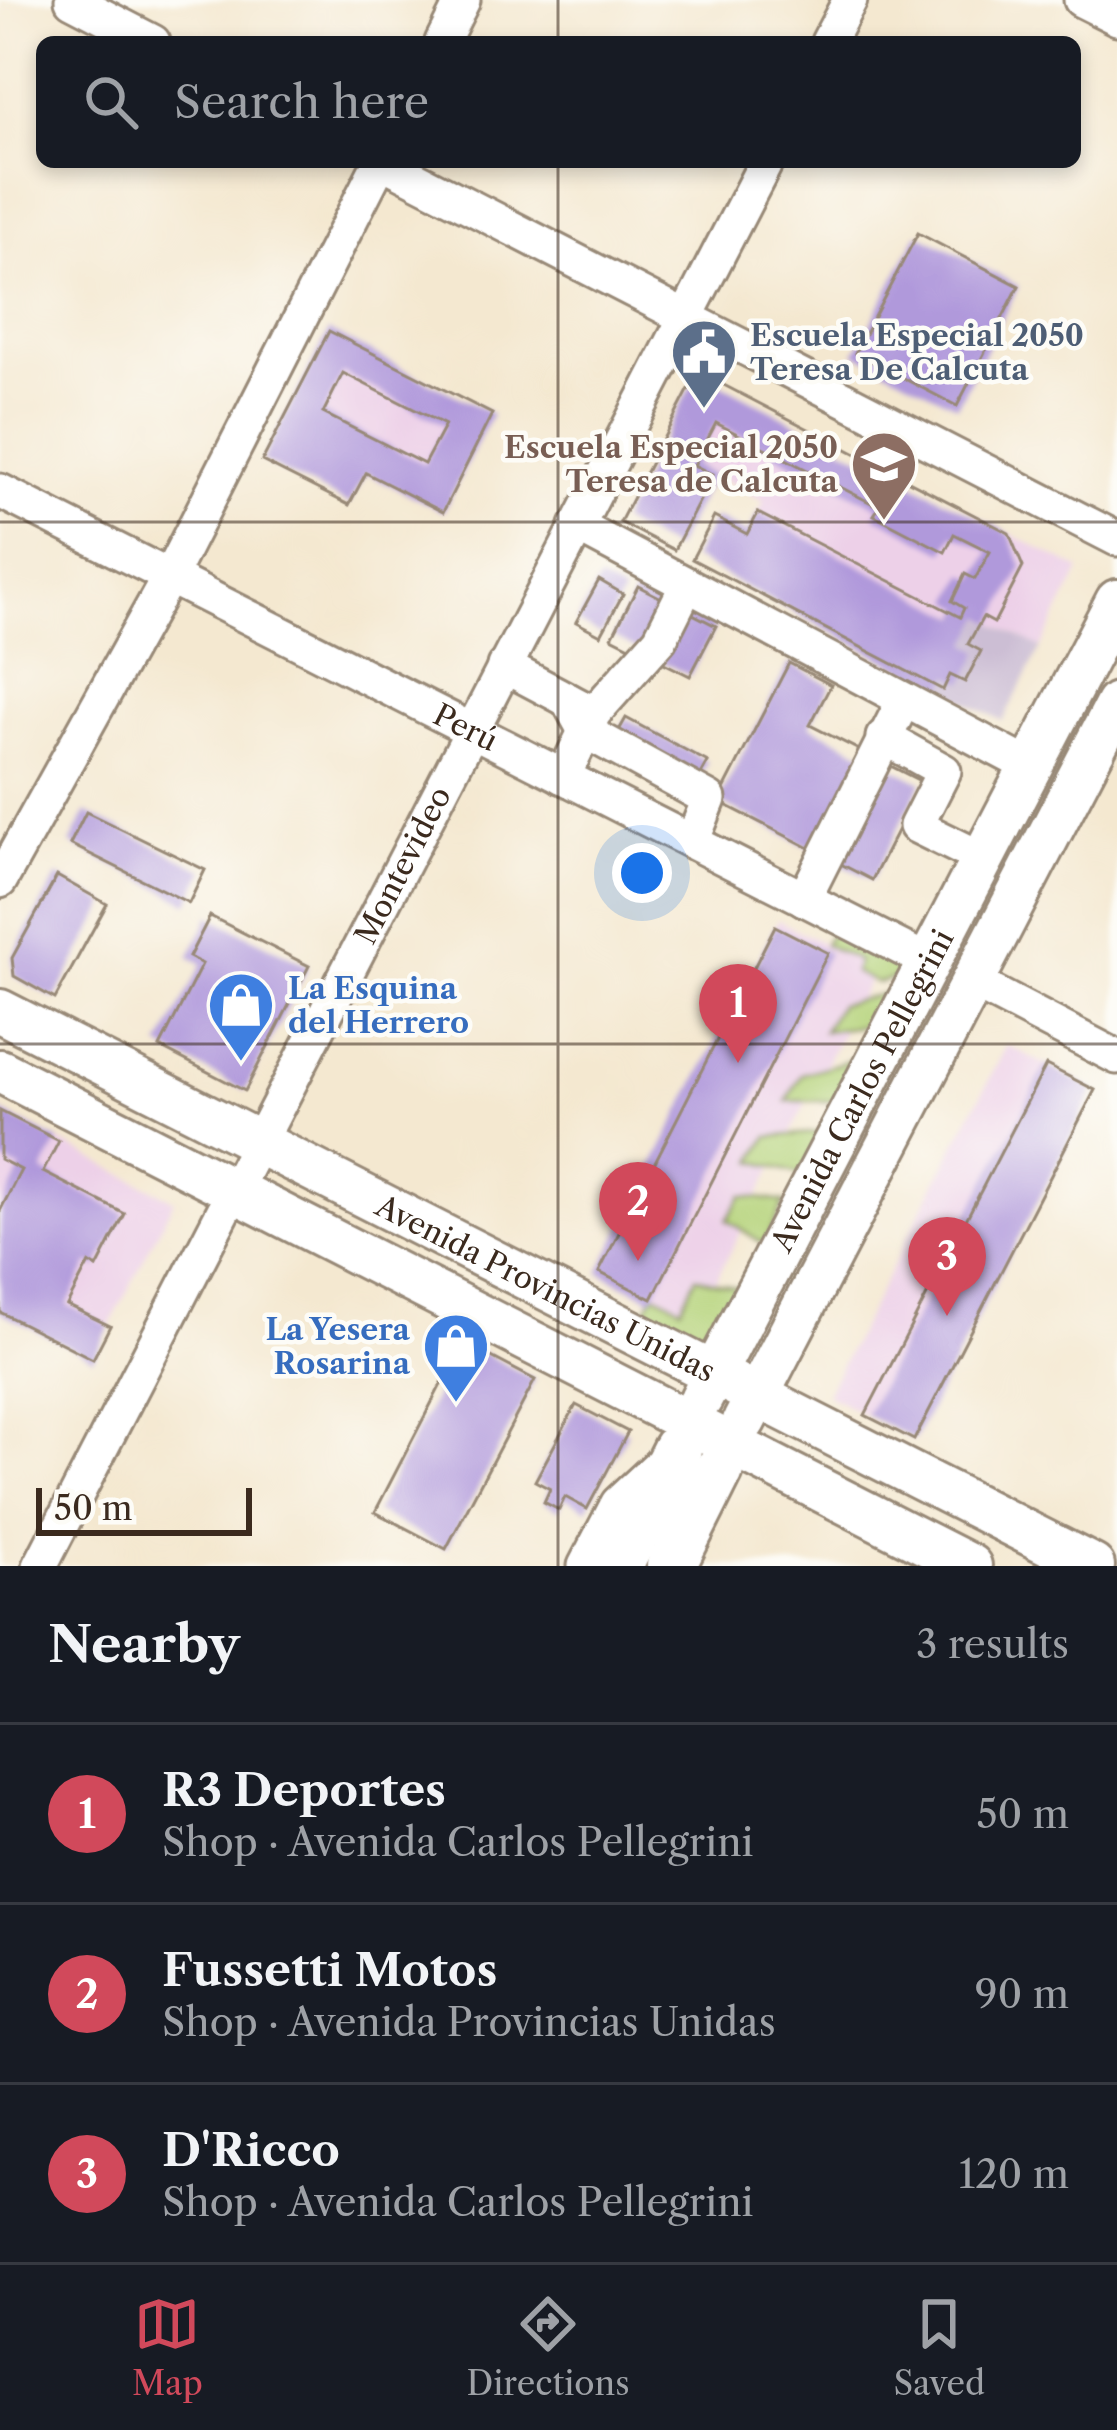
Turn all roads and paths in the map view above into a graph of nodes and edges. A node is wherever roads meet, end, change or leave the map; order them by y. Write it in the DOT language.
graph roads {
  1 [pos="72,0"];
  2 [pos="464,0"];
  3 [pos="850,0"];
  4 [pos="1081,0"];
  5 [pos="1117,18"];
  6 [pos="141,36"];
  7 [pos="445,36"];
  8 [pos="831,36"];
  9 [pos="378,168"];
  10 [pos="393,168"];
  11 [pos="763,168"];
  12 [pos="686,317"];
  13 [pos="0,491"];
  14 [pos="577,526"];
  15 [pos="1117,539"];
  16 [pos="169,577"];
  17 [pos="687,585"];
  18 [pos="1117,601"];
  19 [pos="504,666"];
  20 [pos="904,700"];
  21 [pos="1117,704"];
  22 [pos="582,715"];
  23 [pos="471,730"];
  24 [pos="883,737"];
  25 [pos="1031,767"];
  26 [pos="563,777"];
  27 [pos="692,842"];
  28 [pos="983,859"];
  29 [pos="0,881"];
  30 [pos="803,899"];
  31 [pos="929,962"];
  32 [pos="973,982"];
  33 [pos="0,1011"];
  34 [pos="1117,1057"];
  35 [pos="0,1071"];
  36 [pos="256,1142"];
  37 [pos="231,1190"];
  38 [pos="713,1376"];
  39 [pos="756,1399"];
  40 [pos="704,1447"];
  41 [pos="40,1566"];
  42 [pos="585,1566"];
  43 [pos="618,1566"];
  44 [pos="670,1566"];
  45 [pos="696,1566"];
  46 [pos="970,1566"];
  47 [pos="1093,1566"];
  1 -- 6 [label="street"];
  2 -- 7 [label="street"];
  3 -- 8 [label="street"];
  4 -- 5 [label="street"];
  9 -- 16 [label="street"];
  10 -- 12 [label="street"];
  11 -- 12 [label="street, Montevideo"];
  12 -- 14 [label="street, Montevideo"];
  12 -- 15 [label="street"];
  13 -- 16 [label="street, Perú"];
  14 -- 17 [label="street"];
  14 -- 19 [label="street, Montevideo"];
  16 -- 23 [label="street, Perú"];
  16 -- 29 [label="street"];
  17 -- 20 [label="street"];
  17 -- 22 [label="street"];
  18 -- 25 [label="main road, Avenida Carlos Pellegrini"];
  19 -- 22 [label="street"];
  19 -- 23 [label="street, Montevideo"];
  20 -- 24 [label="street"];
  20 -- 25 [label="street"];
  21 -- 32 [label="main road, Avenida Carlos Pellegrini"];
  22 -- 26 [label="street"];
  22 -- 27 [label="street"];
  23 -- 26 [label="street, Perú"];
  23 -- 36 [label="street, Montevideo"];
  24 -- 28 [label="street"];
  24 -- 30 [label="street"];
  25 -- 28 [label="main road, Avenida Carlos Pellegrini"];
  26 -- 27 [label="street, Perú"];
  27 -- 30 [label="street, Perú"];
  28 -- 31 [label="main road, Avenida Carlos Pellegrini"];
  30 -- 31 [label="street, Perú"];
  31 -- 38 [label="main road, Avenida Carlos Pellegrini"];
  32 -- 34 [label="street"];
  32 -- 39 [label="main road, Avenida Carlos Pellegrini"];
  33 -- 36 [label="main road, Avenida Provincias Unidas"];
  35 -- 37 [label="main road, Avenida Provincias Unidas"];
  36 -- 37 [label="street, Montevideo"];
  36 -- 38 [label="main road, Avenida Provincias Unidas"];
  37 -- 40 [label="main road, Avenida Provincias Unidas"];
  37 -- 41 [label="street, Montevideo"];
  38 -- 39 [label="main road, Avenida Provincias Unidas"];
  38 -- 40 [label="main road, Avenida Carlos Pellegrini"];
  39 -- 40 [label="main road, Avenida Carlos Pellegrini"];
  39 -- 47 [label="main road, Avenida Provincias Unidas"];
  40 -- 42 [label="street, Avenida Carlos Pellegrini"];
  40 -- 43 [label="highway"];
  40 -- 44 [label="highway"];
  40 -- 45 [label="street, Avenida Carlos Pellegrini"];
  40 -- 46 [label="main road, Avenida Provincias Unidas"];
}
